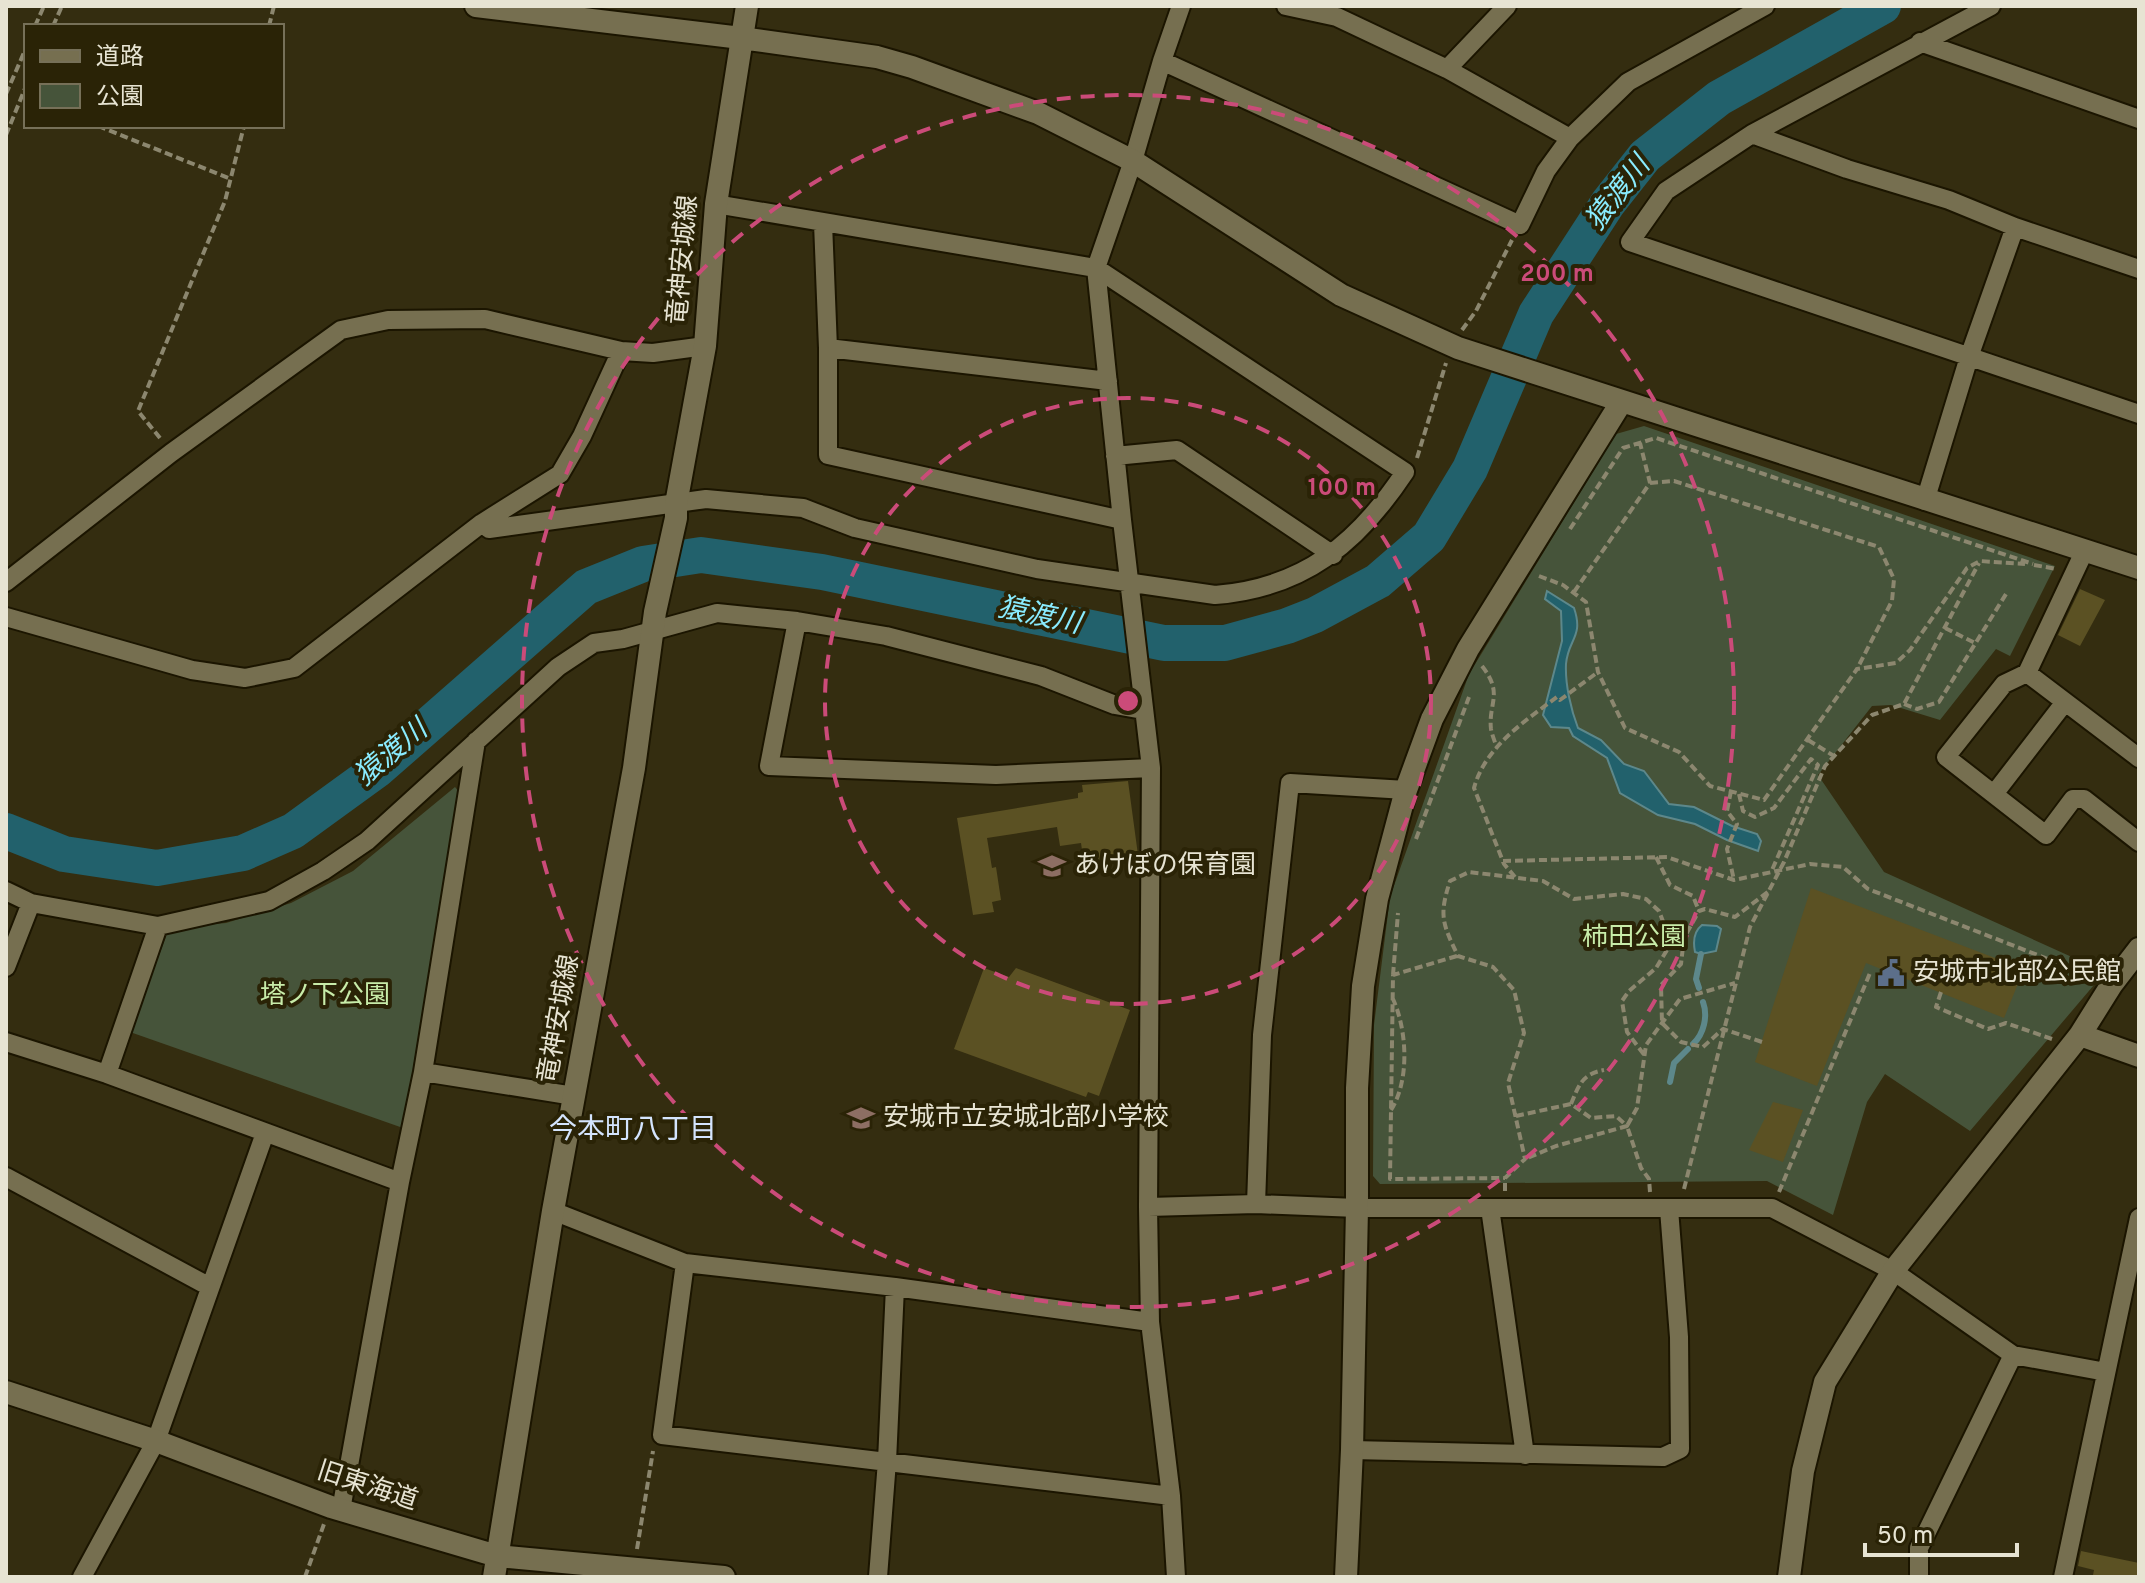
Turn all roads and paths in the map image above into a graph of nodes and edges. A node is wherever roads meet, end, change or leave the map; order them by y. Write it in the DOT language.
graph roads {
  1 [pos="476,6"];
  2 [pos="747,6"];
  3 [pos="1181,6"];
  4 [pos="1286,6"];
  5 [pos="1507,6"];
  6 [pos="1765,6"];
  7 [pos="1991,6"];
  8 [pos="1338,12"];
  9 [pos="741,38"];
  10 [pos="1920,42"];
  11 [pos="24,53"];
  12 [pos="1162,61"];
  13 [pos="1447,69"];
  14 [pos="6,94"];
  15 [pos="24,97"];
  16 [pos="2139,119"];
  17 [pos="103,128"];
  18 [pos="244,128"];
  19 [pos="1752,134"];
  20 [pos="6,135"];
  21 [pos="1570,138"];
  22 [pos="1133,161"];
  23 [pos="231,179"];
  24 [pos="716,204"];
  25 [pos="823,223"];
  26 [pos="2015,227"];
  27 [pos="1096,268"];
  28 [pos="2139,269"];
  29 [pos="705,346"];
  30 [pos="828,348"];
  31 [pos="621,351"];
  32 [pos="1969,357"];
  33 [pos="1108,381"];
  34 [pos="1622,401"];
  35 [pos="2139,414"];
  36 [pos="1640,443"];
  37 [pos="171,453"];
  38 [pos="1115,456"];
  39 [pos="1650,483"];
  40 [pos="1925,501"];
  41 [pos="676,511"];
  42 [pos="1122,520"];
  43 [pos="482,523"];
  44 [pos="1564,538"];
  45 [pos="2084,552"];
  46 [pos="1333,555"];
  47 [pos="1980,561"];
  48 [pos="1547,564"];
  49 [pos="2139,568"];
  50 [pos="6,582"];
  51 [pos="1130,589"];
  52 [pos="1574,592"];
  53 [pos="2006,594"];
  54 [pos="6,617"];
  55 [pos="654,621"];
  56 [pos="797,621"];
  57 [pos="1945,628"];
  58 [pos="1975,643"];
  59 [pos="1857,669"];
  60 [pos="1598,672"];
  61 [pos="2027,673"];
  62 [pos="1476,679"];
  63 [pos="1470,693"];
  64 [pos="1142,702"];
  65 [pos="2065,702"];
  66 [pos="1904,704"];
  67 [pos="1808,740"];
  68 [pos="476,741"];
  69 [pos="1497,748"];
  70 [pos="1834,756"];
  71 [pos="2139,758"];
  72 [pos="1151,768"];
  73 [pos="1406,790"];
  74 [pos="1731,791"];
  75 [pos="1739,794"];
  76 [pos="1994,794"];
  77 [pos="1416,839"];
  78 [pos="2139,842"];
  79 [pos="1656,857"];
  80 [pos="1503,861"];
  81 [pos="1781,869"];
  82 [pos="1772,870"];
  83 [pos="1515,877"];
  84 [pos="1734,880"];
  85 [pos="6,891"];
  86 [pos="1769,891"];
  87 [pos="31,903"];
  88 [pos="1699,911"];
  89 [pos="1398,913"];
  90 [pos="158,926"];
  91 [pos="2139,949"];
  92 [pos="1458,956"];
  93 [pos="6,967"];
  94 [pos="1870,973"];
  95 [pos="1393,975"];
  96 [pos="1735,983"];
  97 [pos="2112,984"];
  98 [pos="1941,992"];
  99 [pos="1392,996"];
  100 [pos="1662,1023"];
  101 [pos="1723,1029"];
  102 [pos="2074,1040"];
  103 [pos="6,1042"];
  104 [pos="1762,1042"];
  105 [pos="1645,1056"];
  106 [pos="2139,1056"];
  107 [pos="1604,1070"];
  108 [pos="423,1072"];
  109 [pos="107,1074"];
  110 [pos="574,1096"];
  111 [pos="1571,1104"];
  112 [pos="1390,1112"];
  113 [pos="1515,1116"];
  114 [pos="1627,1126"];
  115 [pos="265,1133"];
  116 [pos="1525,1159"];
  117 [pos="6,1177"];
  118 [pos="1505,1178"];
  119 [pos="400,1182"];
  120 [pos="1256,1204"];
  121 [pos="1148,1207"];
  122 [pos="1357,1208"];
  123 [pos="1497,1208"];
  124 [pos="1667,1208"];
  125 [pos="1772,1208"];
  126 [pos="553,1211"];
  127 [pos="2139,1218"];
  128 [pos="685,1263"];
  129 [pos="1893,1271"];
  130 [pos="210,1287"];
  131 [pos="895,1287"];
  132 [pos="1150,1322"];
  133 [pos="2013,1355"];
  134 [pos="2106,1372"];
  135 [pos="6,1392"];
  136 [pos="662,1435"];
  137 [pos="156,1441"];
  138 [pos="1352,1450"];
  139 [pos="1525,1455"];
  140 [pos="887,1461"];
  141 [pos="1171,1496"];
  142 [pos="336,1508"];
  143 [pos="496,1567"];
  144 [pos="634,1567"];
  145 [pos="82,1577"];
  146 [pos="305,1577"];
  147 [pos="724,1577"];
  148 [pos="878,1577"];
  149 [pos="1176,1577"];
  150 [pos="1346,1577"];
  151 [pos="1789,1577"];
  152 [pos="1919,1577"];
  153 [pos="2063,1577"];
  1 -- 9 [label="street"];
  2 -- 9 [label="street, 竜神安城線"];
  3 -- 12 [label="street"];
  4 -- 8 [label="street"];
  5 -- 13 [label="street"];
  6 -- 21 [label="street"];
  7 -- 10 [label="street"];
  8 -- 13 [label="street"];
  9 -- 22 [label="street"];
  9 -- 24 [label="street, 竜神安城線"];
  10 -- 16 [label="street"];
  10 -- 19 [label="street"];
  11 -- 14 [label="path"];
  12 -- 21 [label="street"];
  12 -- 22 [label="street"];
  13 -- 21 [label="street"];
  15 -- 20 [label="path"];
  17 -- 23 [label="path"];
  18 -- 23 [label="path"];
  19 -- 26 [label="street"];
  19 -- 32 [label="street"];
  22 -- 27 [label="street"];
  22 -- 34 [label="street"];
  23 -- 37 [label="path"];
  24 -- 25 [label="street"];
  24 -- 29 [label="street, 竜神安城線"];
  25 -- 27 [label="street"];
  25 -- 30 [label="street"];
  26 -- 28 [label="street"];
  26 -- 32 [label="street"];
  27 -- 33 [label="street"];
  27 -- 46 [label="street"];
  29 -- 31 [label="street"];
  29 -- 41 [label="street, 竜神安城線"];
  30 -- 33 [label="street"];
  30 -- 42 [label="street"];
  31 -- 37 [label="street"];
  31 -- 43 [label="street"];
  32 -- 35 [label="street"];
  32 -- 40 [label="street"];
  33 -- 38 [label="street"];
  34 -- 40 [label="street"];
  34 -- 73 [label="street"];
  36 -- 39 [label="path"];
  36 -- 44 [label="path"];
  36 -- 47 [label="path"];
  37 -- 50 [label="street"];
  38 -- 42 [label="street"];
  38 -- 46 [label="street"];
  39 -- 52 [label="path"];
  39 -- 59 [label="path"];
  40 -- 45 [label="street"];
  41 -- 43 [label="street"];
  41 -- 51 [label="street"];
  41 -- 55 [label="street, 竜神安城線"];
  42 -- 51 [label="street"];
  43 -- 54 [label="street"];
  45 -- 49 [label="street"];
  45 -- 61 [label="street"];
  46 -- 51 [label="street"];
  47 -- 57 [label="path"];
  47 -- 59 [label="path"];
  48 -- 52 [label="path"];
  51 -- 64 [label="street"];
  52 -- 60 [label="path"];
  53 -- 58 [label="path"];
  55 -- 56 [label="street"];
  55 -- 68 [label="street"];
  55 -- 110 [label="street, 竜神安城線"];
  56 -- 64 [label="street"];
  56 -- 72 [label="street"];
  57 -- 58 [label="path"];
  57 -- 66 [label="path"];
  58 -- 66 [label="path"];
  59 -- 75 [label="path"];
  60 -- 69 [label="path"];
  60 -- 74 [label="path"];
  61 -- 65 [label="street"];
  61 -- 76 [label="street"];
  62 -- 69 [label="path"];
  63 -- 77 [label="path"];
  64 -- 72 [label="street"];
  65 -- 71 [label="street"];
  65 -- 76 [label="street"];
  66 -- 70 [label="path"];
  67 -- 70 [label="path"];
  68 -- 90 [label="street"];
  68 -- 108 [label="street"];
  69 -- 80 [label="path"];
  70 -- 81 [label="path"];
  72 -- 121 [label="street"];
  73 -- 120 [label="street"];
  73 -- 122 [label="street"];
  74 -- 75 [label="path"];
  74 -- 84 [label="path"];
  75 -- 82 [label="path"];
  76 -- 78 [label="street"];
  79 -- 80 [label="path"];
  79 -- 84 [label="path"];
  79 -- 88 [label="path"];
  80 -- 83 [label="path"];
  81 -- 82 [label="path"];
  81 -- 86 [label="path"];
  81 -- 97 [label="path"];
  82 -- 84 [label="path"];
  83 -- 92 [label="path"];
  83 -- 105 [label="path"];
  85 -- 87 [label="street"];
  86 -- 88 [label="path"];
  86 -- 96 [label="path"];
  87 -- 90 [label="street"];
  87 -- 93 [label="street"];
  88 -- 100 [label="path"];
  89 -- 95 [label="path"];
  90 -- 109 [label="street"];
  91 -- 97 [label="street"];
  92 -- 95 [label="path"];
  92 -- 113 [label="path"];
  94 -- 125 [label="path"];
  95 -- 99 [label="path"];
  96 -- 100 [label="path"];
  96 -- 101 [label="path"];
  97 -- 102 [label="street"];
  98 -- 102 [label="path"];
  99 -- 112 [label="path"];
  99 -- 112 [label="path"];
  100 -- 101 [label="path"];
  100 -- 105 [label="path"];
  101 -- 104 [label="path"];
  101 -- 124 [label="path"];
  102 -- 106 [label="street"];
  102 -- 129 [label="street"];
  103 -- 109 [label="street"];
  105 -- 114 [label="path"];
  107 -- 111 [label="path"];
  108 -- 110 [label="street"];
  108 -- 119 [label="street"];
  109 -- 115 [label="street"];
  110 -- 126 [label="street, 竜神安城線"];
  111 -- 113 [label="path"];
  111 -- 114 [label="path"];
  112 -- 118 [label="path"];
  113 -- 116 [label="path"];
  114 -- 116 [label="path"];
  114 -- 124 [label="path"];
  115 -- 119 [label="street"];
  115 -- 130 [label="street"];
  116 -- 118 [label="path"];
  117 -- 130 [label="street"];
  118 -- 123 [label="path"];
  119 -- 142 [label="street"];
  120 -- 121 [label="street"];
  120 -- 122 [label="street"];
  121 -- 132 [label="street"];
  122 -- 123 [label="street"];
  122 -- 138 [label="street"];
  123 -- 124 [label="street"];
  123 -- 139 [label="street"];
  124 -- 125 [label="street"];
  124 -- 139 [label="street"];
  125 -- 129 [label="street"];
  126 -- 128 [label="street"];
  126 -- 143 [label="street, 竜神安城線"];
  127 -- 134 [label="street"];
  128 -- 131 [label="street"];
  128 -- 136 [label="street"];
  129 -- 133 [label="street"];
  129 -- 151 [label="street"];
  130 -- 137 [label="street"];
  131 -- 132 [label="street"];
  131 -- 140 [label="street"];
  132 -- 141 [label="street"];
  133 -- 134 [label="street"];
  133 -- 152 [label="street"];
  134 -- 153 [label="street"];
  135 -- 137 [label="street, 旧東海道"];
  136 -- 140 [label="street"];
  136 -- 144 [label="path"];
  137 -- 142 [label="street, 旧東海道"];
  137 -- 145 [label="street"];
  138 -- 139 [label="street"];
  138 -- 150 [label="street"];
  140 -- 141 [label="street"];
  140 -- 148 [label="street"];
  141 -- 149 [label="street"];
  142 -- 143 [label="street, 旧東海道"];
  142 -- 146 [label="path"];
  143 -- 144 [label="street, 旧東海道"];
  144 -- 147 [label="street, 旧東海道"];
}
